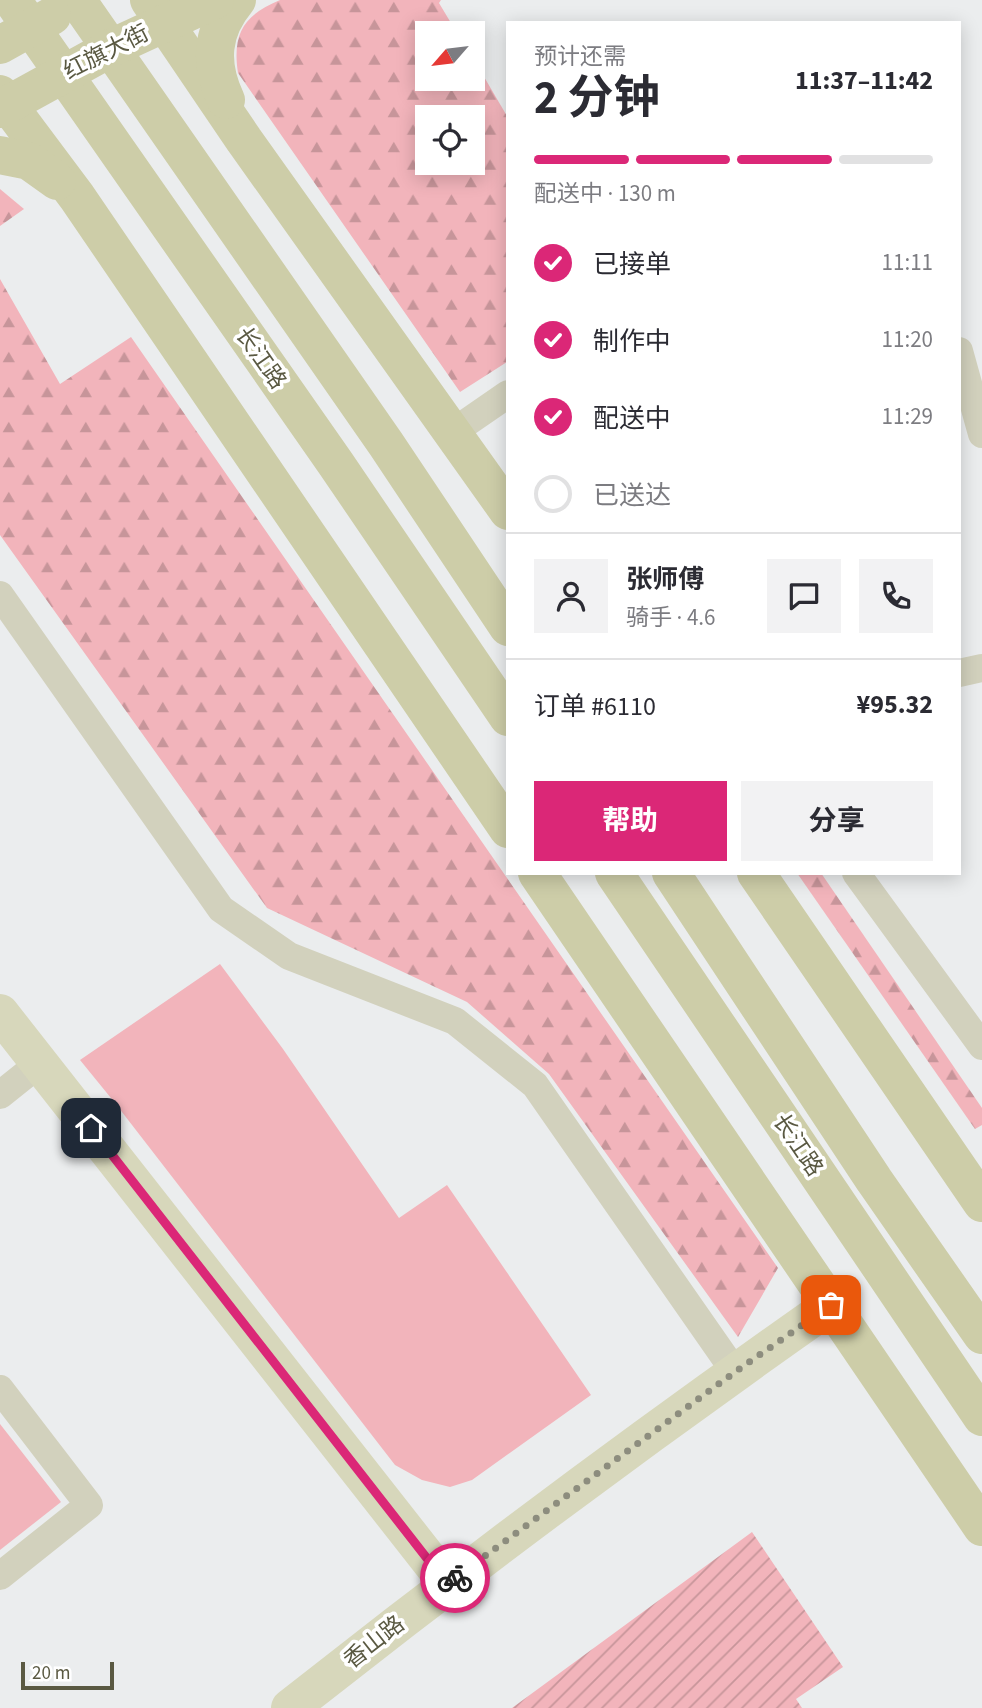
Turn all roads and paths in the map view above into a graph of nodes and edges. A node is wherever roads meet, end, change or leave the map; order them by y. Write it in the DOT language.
graph roads {
  1 [pos="215,0"];
  2 [pos="237,0"];
  3 [pos="79,1"];
  4 [pos="157,11"];
  5 [pos="15,24"];
  6 [pos="111,48"];
  7 [pos="64,75"];
  8 [pos="3,102"];
  9 [pos="244,139"];
  10 [pos="0,155"];
  11 [pos="77,197"];
  12 [pos="961,358"];
  13 [pos="506,395"];
  14 [pos="453,432"];
  15 [pos="982,434"];
  16 [pos="506,508"];
  17 [pos="0,595"];
  18 [pos="506,624"];
  19 [pos="982,668"];
  20 [pos="961,673"];
  21 [pos="506,714"];
  22 [pos="506,826"];
  23 [pos="538,875"];
  24 [pos="615,875"];
  25 [pos="672,875"];
  26 [pos="757,875"];
  27 [pos="857,875"];
  28 [pos="0,1013"];
  29 [pos="982,1046"];
  30 [pos="40,1063"];
  31 [pos="0,1095"];
  32 [pos="979,1191"];
  33 [pos="831,1305"];
  34 [pos="982,1335"];
  35 [pos="735,1372"];
  36 [pos="0,1389"];
  37 [pos="982,1417"];
  38 [pos="982,1527"];
  39 [pos="0,1576"];
  40 [pos="447,1584"];
  41 [pos="290,1708"];
  1 -- 4 [label="main road, 红旗大街"];
  2 -- 9 [label="main road"];
  3 -- 5 [label="main road"];
  3 -- 6 [label="main road"];
  4 -- 6 [label="main road, 红旗大街"];
  4 -- 9 [label="main road"];
  5 -- 7 [label="main road, 长江路"];
  6 -- 7 [label="main road, 红旗大街"];
  6 -- 18 [label="main road"];
  7 -- 8 [label="main road, 红旗大街"];
  7 -- 21 [label="main road, 长江路"];
  8 -- 11 [label="main road"];
  9 -- 14 [label="main road"];
  10 -- 11 [label="main road"];
  11 -- 22 [label="main road"];
  12 -- 15 [label="street"];
  13 -- 14 [label="street"];
  14 -- 16 [label="main road"];
  17 -- 35 [label="street"];
  19 -- 20 [label="street"];
  23 -- 33 [label="main road"];
  24 -- 37 [label="main road, 长江路"];
  25 -- 34 [label="main road, 长江路"];
  26 -- 32 [label="main road"];
  27 -- 29 [label="street"];
  28 -- 30 [label="street"];
  30 -- 31 [label="street"];
  30 -- 40 [label="street"];
  33 -- 35 [label="street, 香山路"];
  33 -- 38 [label="main road"];
  35 -- 40 [label="street, 香山路"];
  36 -- 39 [label="street"];
  40 -- 41 [label="street, 香山路"];
}
